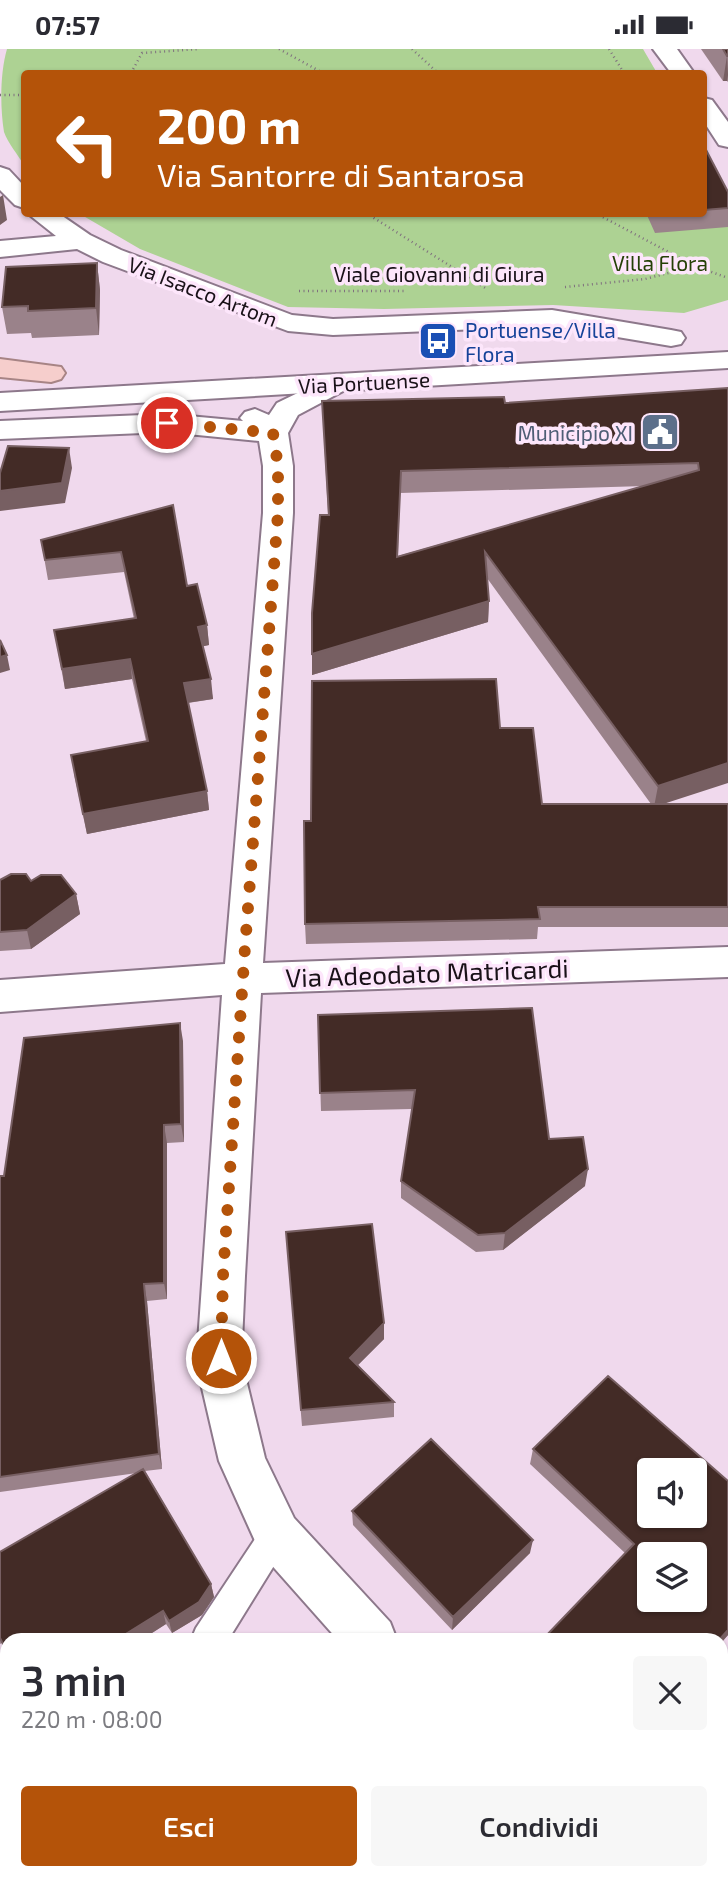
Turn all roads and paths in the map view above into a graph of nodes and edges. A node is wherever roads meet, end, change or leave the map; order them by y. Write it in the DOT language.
graph roads {
  1 [pos="137,49"];
  2 [pos="199,49"];
  3 [pos="279,49"];
  4 [pos="412,49"];
  5 [pos="609,49"];
  6 [pos="665,49"];
  7 [pos="142,53"];
  8 [pos="133,70"];
  9 [pos="318,70"];
  10 [pos="435,70"];
  11 [pos="622,70"];
  12 [pos="680,70"];
  13 [pos="0,95"];
  14 [pos="21,95"];
  15 [pos="707,109"];
  16 [pos="728,140"];
  17 [pos="0,175"];
  18 [pos="21,197"];
  19 [pos="46,217"];
  20 [pos="372,217"];
  21 [pos="603,217"];
  22 [pos="81,241"];
  23 [pos="0,249"];
  24 [pos="695,266"];
  25 [pos="728,278"];
  26 [pos="553,288"];
  27 [pos="293,291"];
  28 [pos="407,291"];
  29 [pos="478,291"];
  30 [pos="728,335"];
  31 [pos="671,338"];
  32 [pos="728,360"];
  33 [pos="0,368"];
  34 [pos="51,373"];
  35 [pos="0,376"];
  36 [pos="337,383"];
  37 [pos="130,395"];
  38 [pos="0,402"];
  39 [pos="0,430"];
  40 [pos="273,433"];
  41 [pos="728,962"];
  42 [pos="244,979"];
  43 [pos="0,996"];
  44 [pos="277,1535"];
  45 [pos="213,1633"];
  46 [pos="365,1633"];
  1 -- 7 [label="path"];
  2 -- 7 [label="path"];
  3 -- 9 [label="path"];
  4 -- 10 [label="path"];
  5 -- 11 [label="path"];
  6 -- 12 [label="street"];
  7 -- 8 [label="path"];
  13 -- 14 [label="path"];
  15 -- 16 [label="street"];
  17 -- 18 [label="street"];
  19 -- 22 [label="street, Via Isacco Artom"];
  20 -- 29 [label="path, Viale Giovanni di Giura"];
  21 -- 24 [label="path"];
  22 -- 23 [label="street"];
  22 -- 31 [label="street, Via Isacco Artom"];
  24 -- 25 [label="path"];
  24 -- 26 [label="path, Viale Giovanni di Giura"];
  27 -- 28 [label="path, Viale Giovanni di Giura"];
  30 -- 31 [label="street, Via Portuense"];
  31 -- 34 [label="street, Via Portuense"];
  32 -- 36 [label="street, Via Portuense"];
  33 -- 34 [label="highway"];
  34 -- 35 [label="street, Via Portuense"];
  36 -- 37 [label="street, Via Portuense"];
  36 -- 40 [label="street"];
  37 -- 38 [label="street, Via Portuense"];
  37 -- 40 [label="street"];
  39 -- 40 [label="street"];
  40 -- 42 [label="street"];
  41 -- 42 [label="street, Via Adeodato Matricardi"];
  42 -- 43 [label="street, Via Adeodato Matricardi"];
  42 -- 44 [label="street"];
  44 -- 45 [label="lane"];
  44 -- 46 [label="street"];
}
